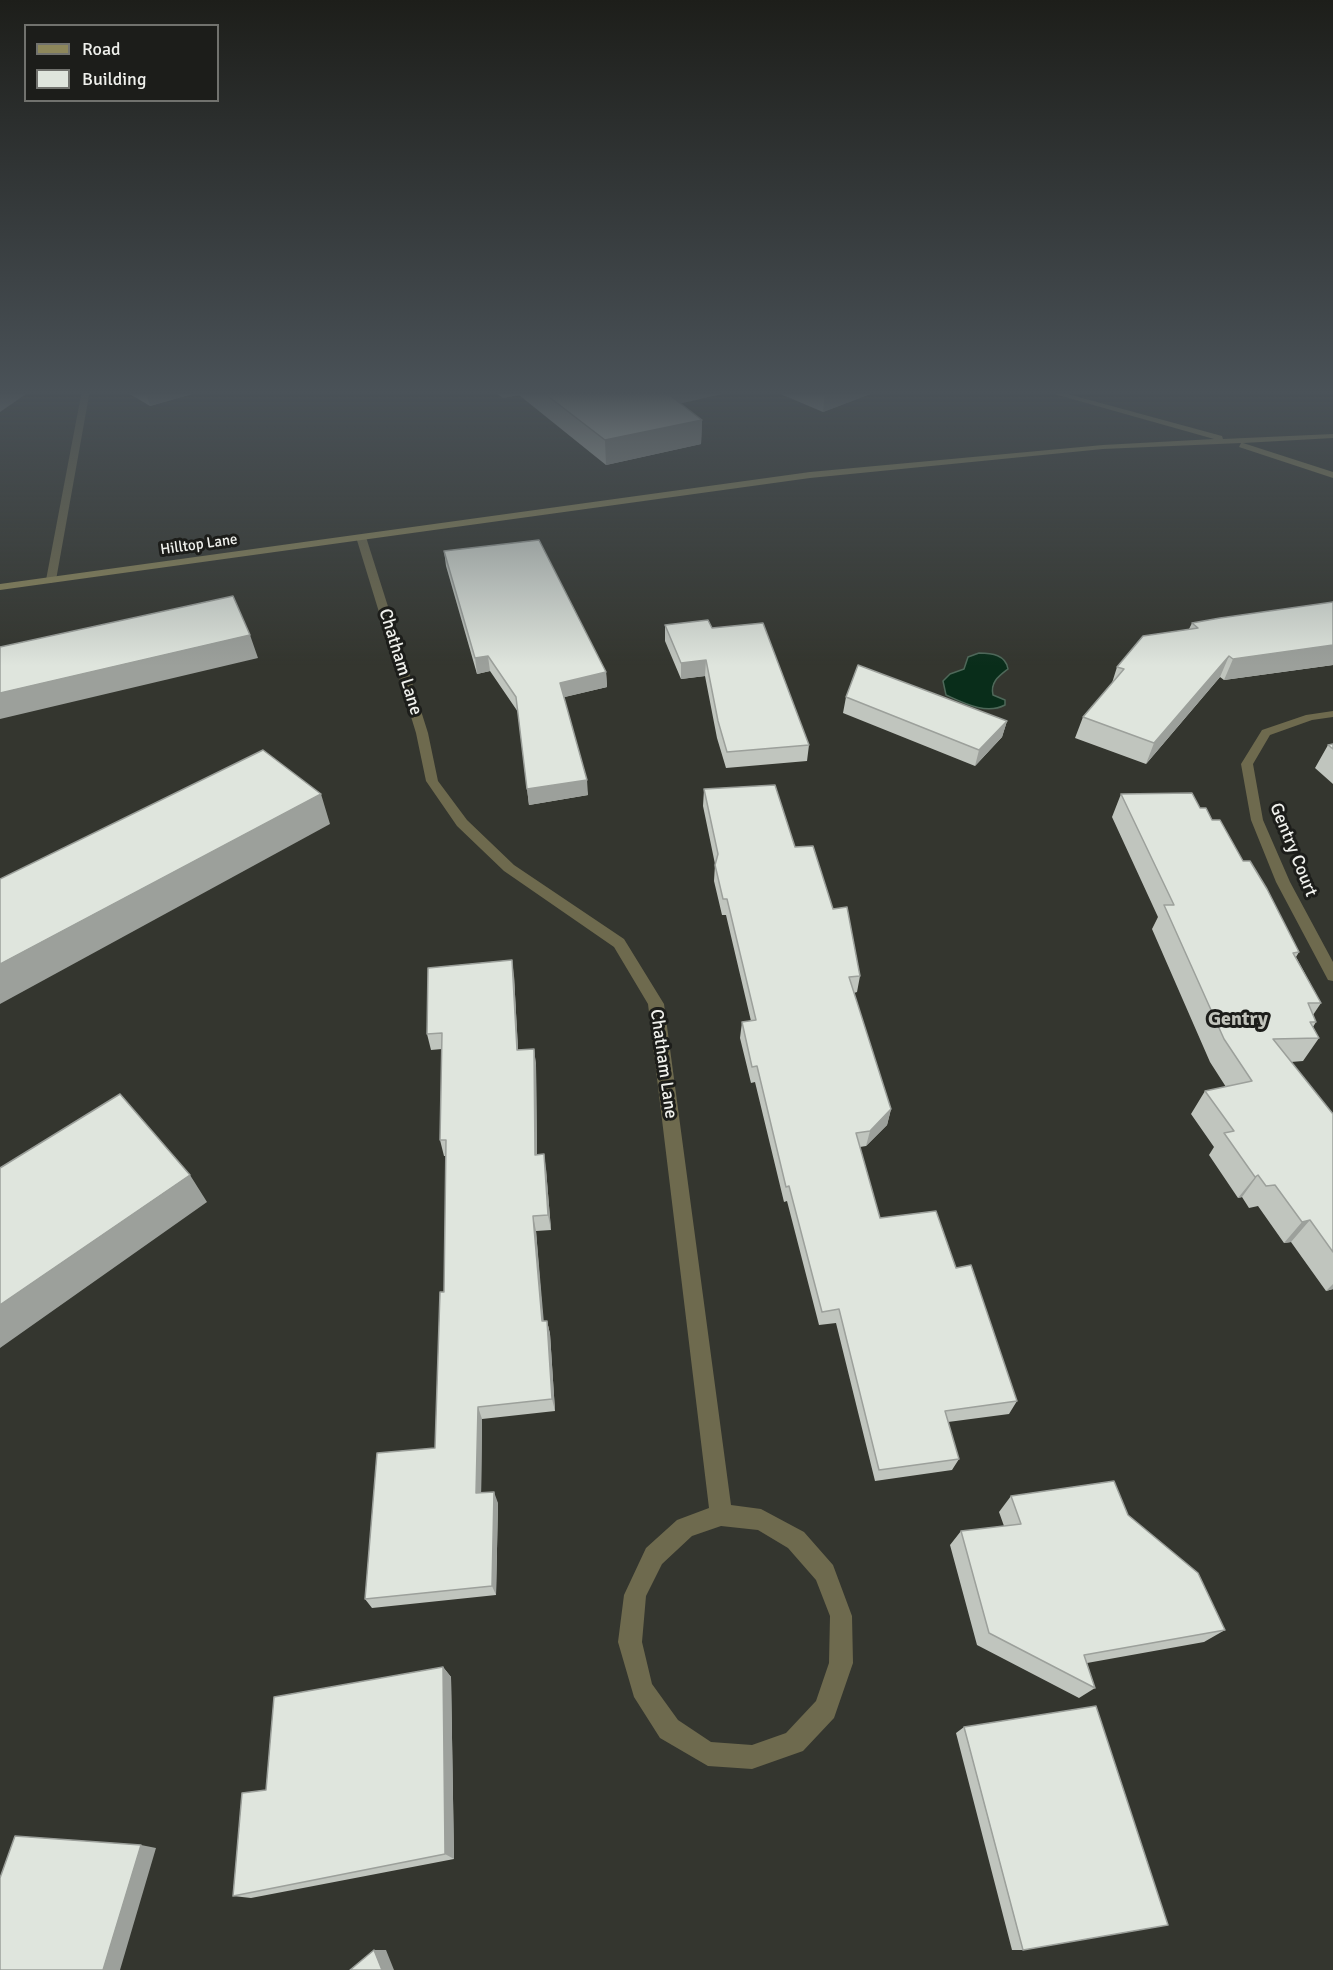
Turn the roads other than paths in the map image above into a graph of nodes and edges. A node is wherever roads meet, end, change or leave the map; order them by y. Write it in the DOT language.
graph roads {
  1 [pos="69,482"];
  2 [pos="755,482"];
  3 [pos="361,537"];
  4 [pos="51,580"];
  5 [pos="0,587"];
  6 [pos="1333,714"];
  7 [pos="1333,976"];
  8 [pos="721,1515"];
  1 -- 4 [label="street"];
  2 -- 3 [label="street, Hilltop Lane"];
  3 -- 4 [label="street, Hilltop Lane"];
  3 -- 8 [label="street, Chatham Lane"];
  4 -- 5 [label="street, Hilltop Lane"];
  6 -- 7 [label="street, Gentry Court"];
  8 -- 8 [label="street"];
}
